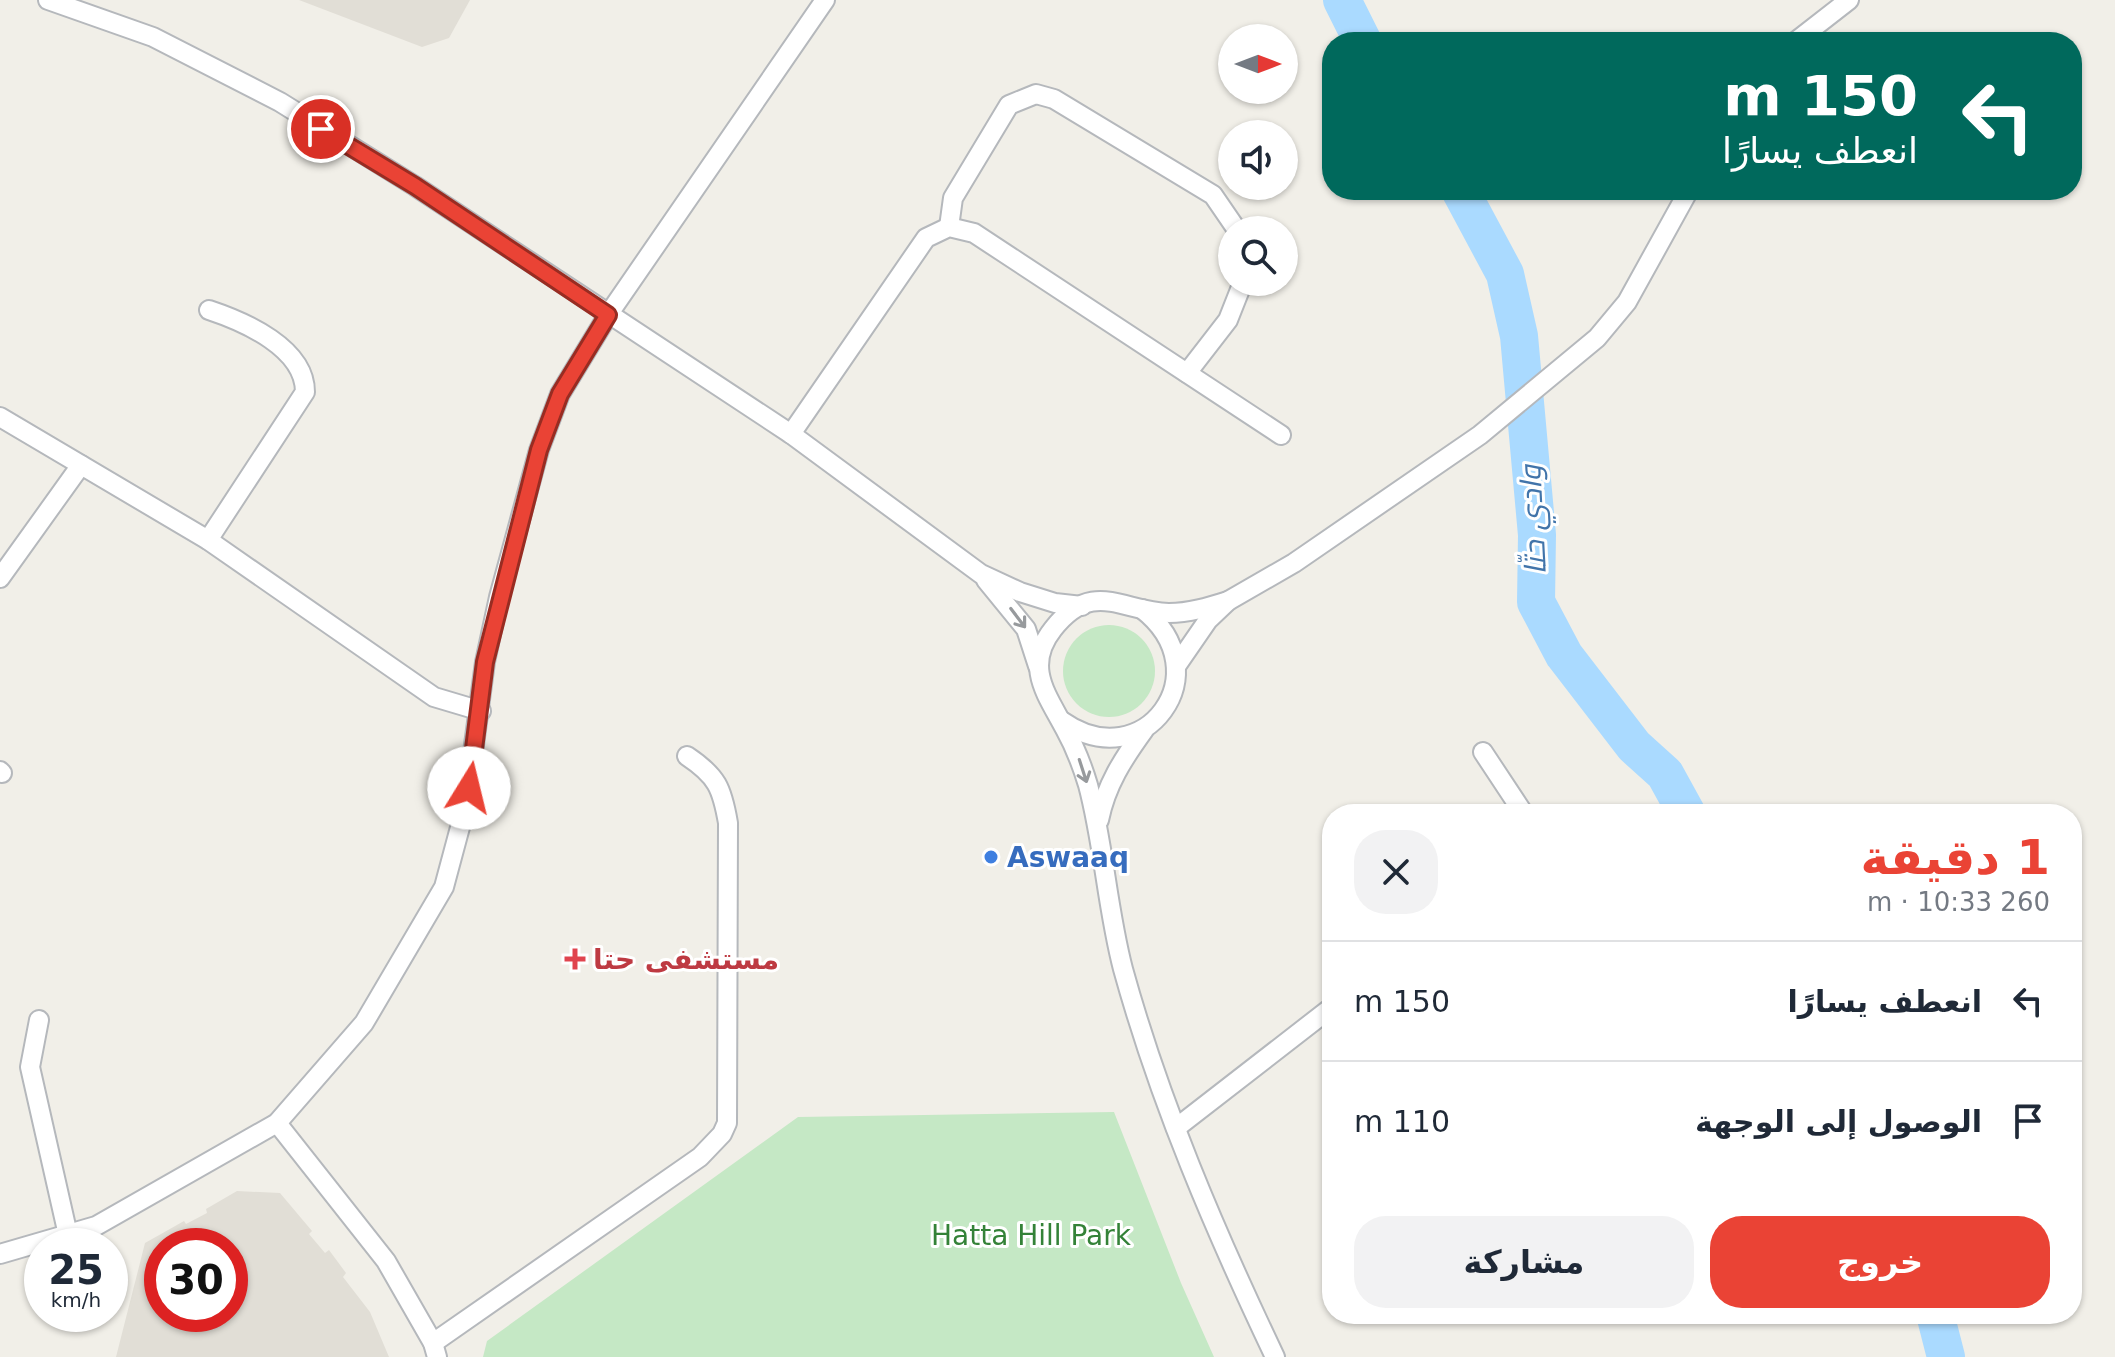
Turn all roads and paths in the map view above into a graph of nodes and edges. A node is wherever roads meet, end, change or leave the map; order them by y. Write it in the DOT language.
graph roads {
  1 [pos="48,0"];
  2 [pos="825,0"];
  3 [pos="1849,0"];
  4 [pos="1808,32"];
  5 [pos="1683,200"];
  6 [pos="1227,216"];
  7 [pos="949,227"];
  8 [pos="1237,296"];
  9 [pos="209,310"];
  10 [pos="608,315"];
  11 [pos="1187,373"];
  12 [pos="0,417"];
  13 [pos="791,434"];
  14 [pos="1281,435"];
  15 [pos="81,465"];
  16 [pos="208,540"];
  17 [pos="981,574"];
  18 [pos="0,578"];
  19 [pos="1228,601"];
  20 [pos="1082,606"];
  21 [pos="1142,609"];
  22 [pos="1177,665"];
  23 [pos="1039,669"];
  24 [pos="481,711"];
  25 [pos="1061,721"];
  26 [pos="1144,729"];
  27 [pos="1483,752"];
  28 [pos="687,756"];
  29 [pos="1517,804"];
  30 [pos="1098,823"];
  31 [pos="1322,1015"];
  32 [pos="39,1020"];
  33 [pos="277,1123"];
  34 [pos="1176,1128"];
  35 [pos="66,1228"];
  36 [pos="85,1228"];
  37 [pos="24,1247"];
  38 [pos="0,1254"];
  39 [pos="435,1350"];
  40 [pos="1275,1357"];
  1 -- 10 [label="street"];
  2 -- 10 [label="street"];
  3 -- 4 [label="street"];
  5 -- 19 [label="street"];
  6 -- 7 [label="street"];
  7 -- 11 [label="street"];
  7 -- 13 [label="street"];
  8 -- 11 [label="street"];
  9 -- 16 [label="street"];
  10 -- 13 [label="street"];
  10 -- 24 [label="street"];
  11 -- 14 [label="street"];
  12 -- 15 [label="street"];
  13 -- 17 [label="street"];
  15 -- 16 [label="street"];
  15 -- 18 [label="street"];
  16 -- 24 [label="street"];
  17 -- 20 [label="street"];
  17 -- 23 [label="street, one-way"];
  19 -- 21 [label="street"];
  19 -- 22 [label="street"];
  20 -- 21 [label="street"];
  20 -- 23 [label="street"];
  21 -- 22 [label="street"];
  22 -- 26 [label="street"];
  23 -- 25 [label="street"];
  24 -- 33 [label="street"];
  25 -- 26 [label="street"];
  25 -- 30 [label="street, one-way"];
  26 -- 30 [label="street"];
  27 -- 29 [label="street"];
  28 -- 39 [label="street"];
  30 -- 34 [label="street"];
  31 -- 34 [label="street"];
  32 -- 35 [label="street"];
  33 -- 36 [label="street"];
  33 -- 39 [label="street"];
  34 -- 40 [label="street"];
  37 -- 38 [label="street"];
}
